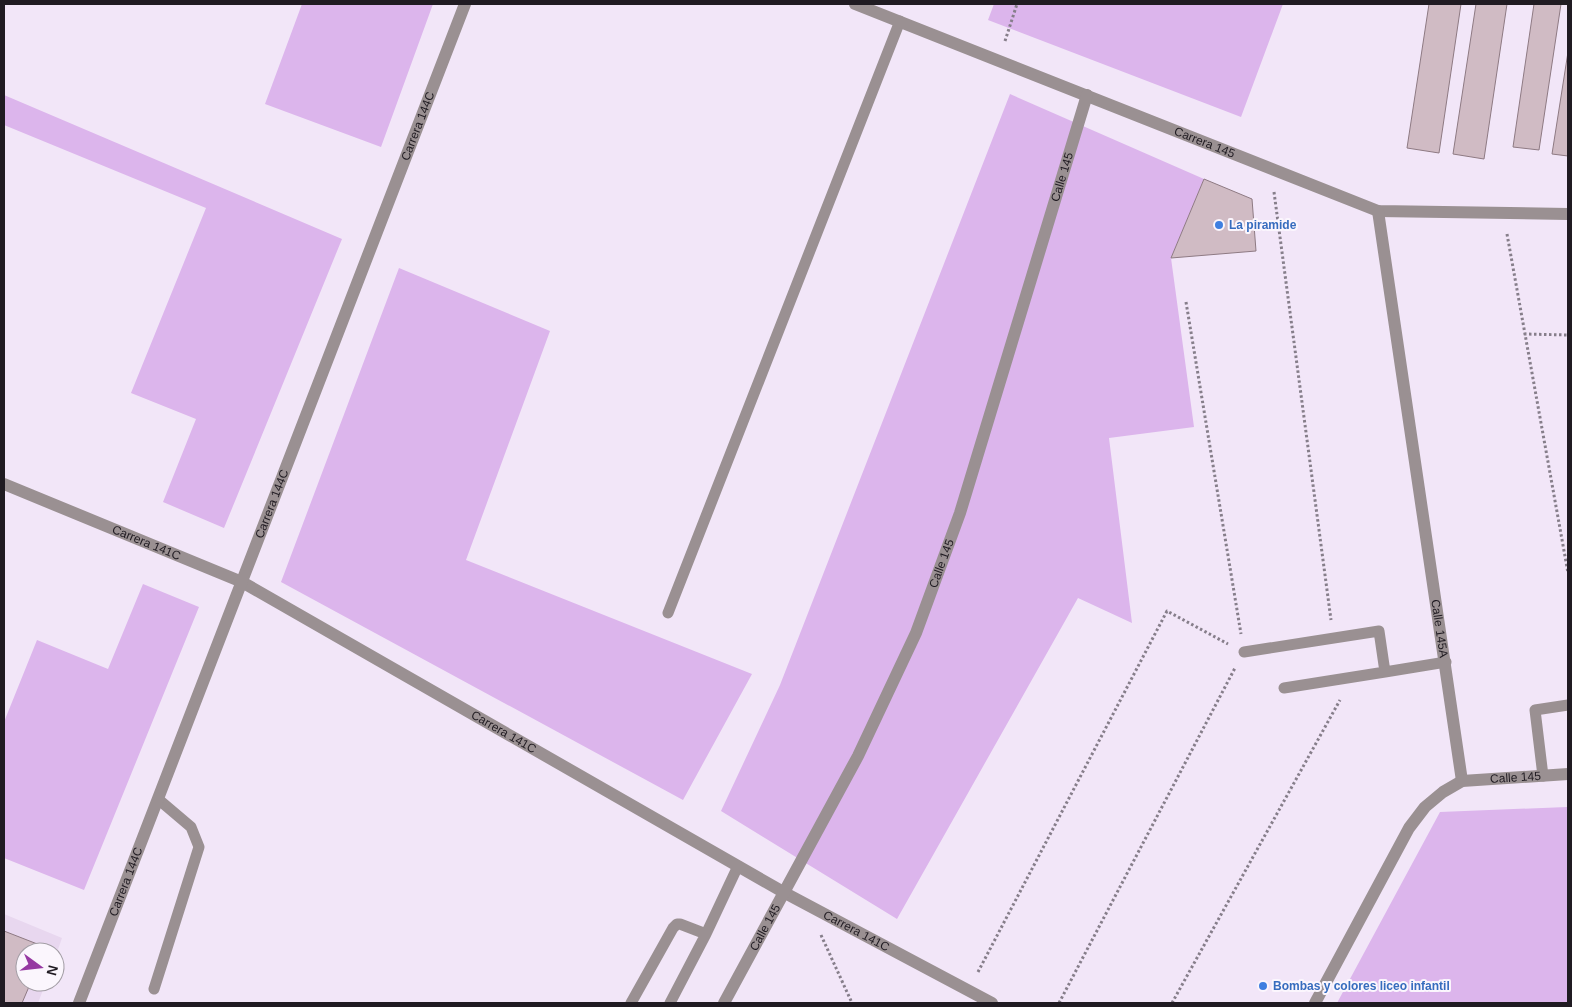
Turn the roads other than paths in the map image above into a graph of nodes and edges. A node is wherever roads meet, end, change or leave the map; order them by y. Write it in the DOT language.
graph roads {
  1 [pos="465,4"];
  2 [pos="855,4"];
  3 [pos="900,21"];
  4 [pos="1087,95"];
  5 [pos="1378,211"];
  6 [pos="1568,214"];
  7 [pos="4,484"];
  8 [pos="242,582"];
  9 [pos="668,613"];
  10 [pos="1244,652"];
  11 [pos="1446,662"];
  12 [pos="1385,672"];
  13 [pos="1284,688"];
  14 [pos="1568,705"];
  15 [pos="1568,774"];
  16 [pos="1543,776"];
  17 [pos="1462,781"];
  18 [pos="158,799"];
  19 [pos="738,866"];
  20 [pos="785,893"];
  21 [pos="706,934"];
  22 [pos="154,989"];
  23 [pos="79,1003"];
  24 [pos="630,1003"];
  25 [pos="670,1003"];
  26 [pos="724,1003"];
  27 [pos="992,1003"];
  28 [pos="1315,1003"];
  1 -- 8 [label="street, Carrera 144C"];
  2 -- 3 [label="street, Carrera 145"];
  3 -- 4 [label="street, Carrera 145"];
  3 -- 9 [label="lane"];
  4 -- 5 [label="street, Carrera 145"];
  4 -- 20 [label="street, Calle 145"];
  5 -- 6 [label="street, Carrera 145"];
  5 -- 11 [label="street, Calle 145A"];
  7 -- 8 [label="street, Carrera 141C"];
  8 -- 18 [label="street, Carrera 144C"];
  8 -- 19 [label="street, Carrera 141C"];
  10 -- 12 [label="lane"];
  11 -- 12 [label="lane"];
  11 -- 17 [label="street, Calle 145A"];
  12 -- 13 [label="lane"];
  14 -- 16 [label="lane"];
  15 -- 16 [label="street, Calle 145"];
  16 -- 17 [label="street, Calle 145"];
  17 -- 28 [label="street"];
  18 -- 22 [label="lane"];
  18 -- 23 [label="street, Carrera 144C"];
  19 -- 20 [label="street, Carrera 141C"];
  19 -- 21 [label="lane"];
  20 -- 26 [label="street, Calle 145"];
  20 -- 27 [label="street, Carrera 141C"];
  21 -- 24 [label="lane"];
  21 -- 25 [label="lane"];
}
